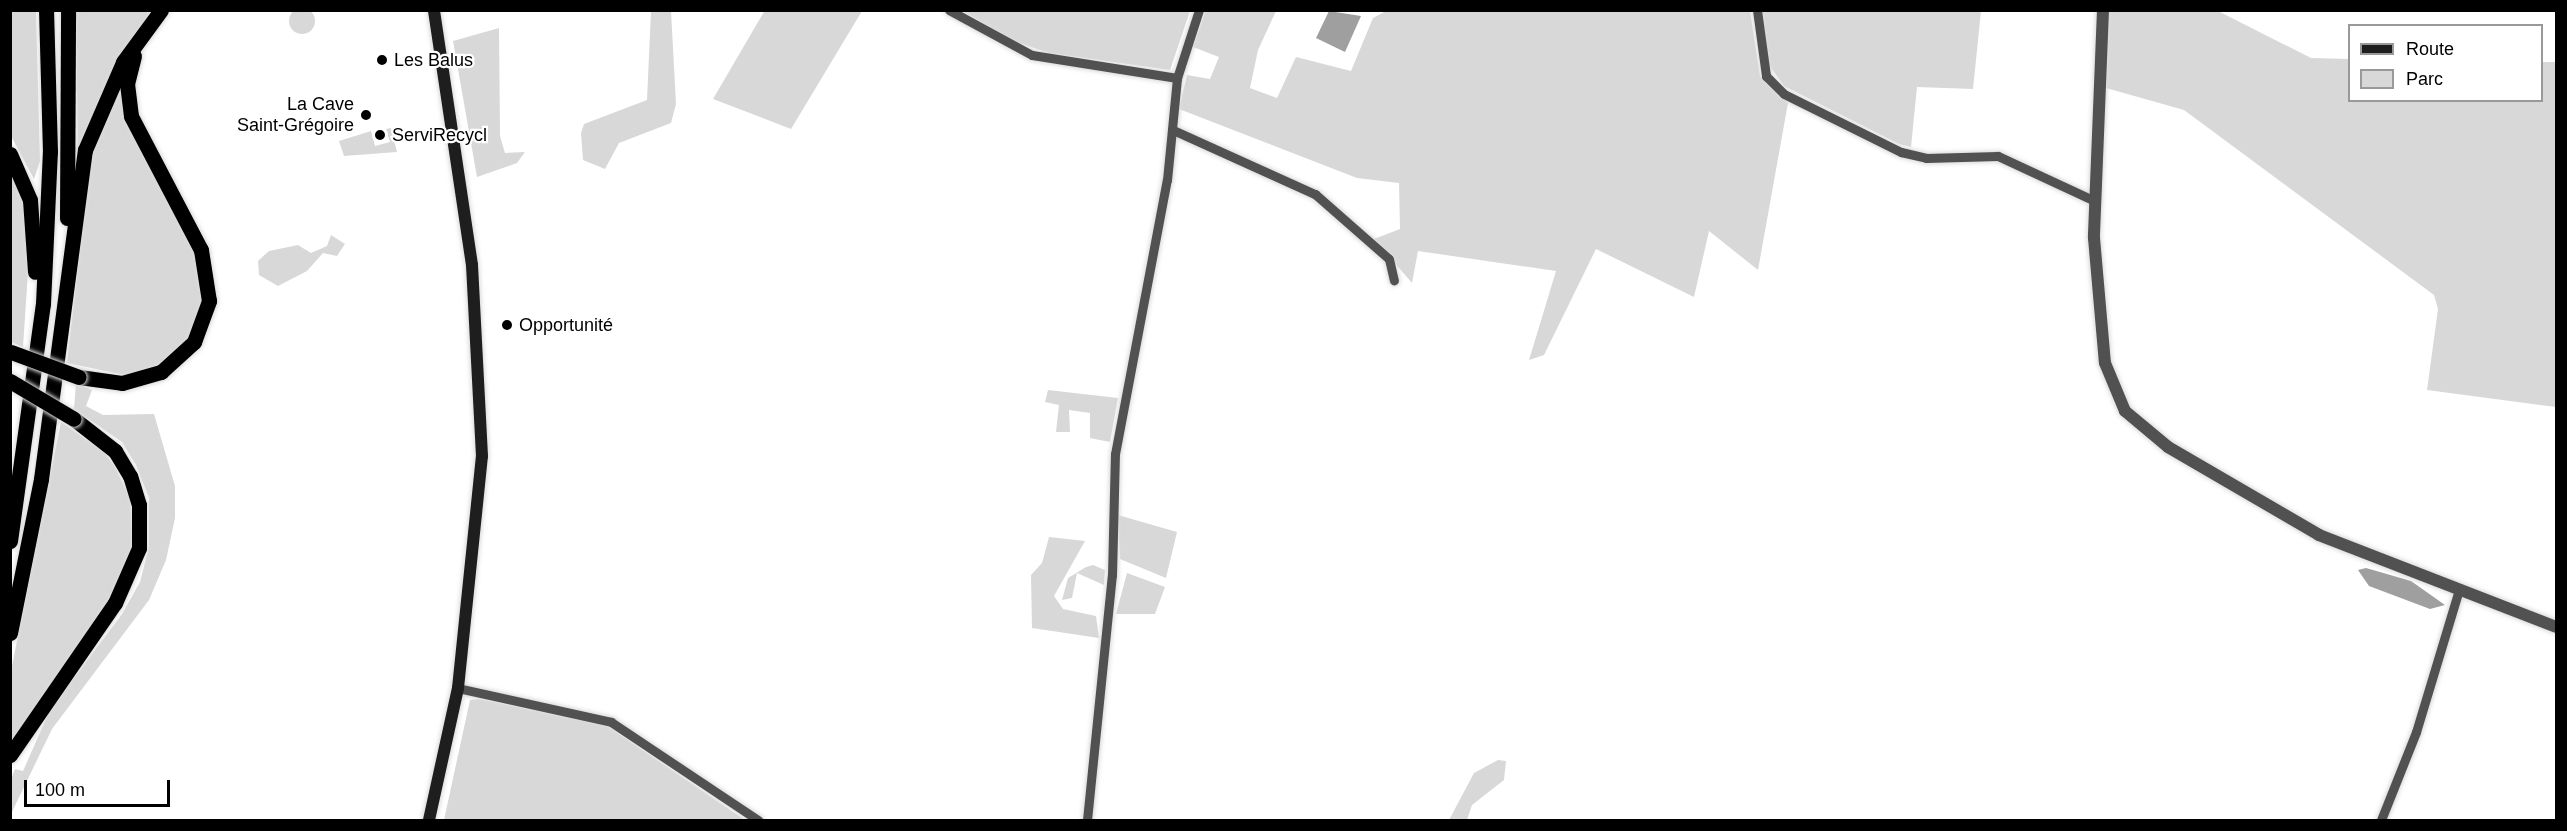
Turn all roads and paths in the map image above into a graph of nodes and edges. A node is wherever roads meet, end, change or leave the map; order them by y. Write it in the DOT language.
graph roads {
  1 [pos="46,10"];
  2 [pos="68,10"];
  3 [pos="434,10"];
  4 [pos="949,10"];
  5 [pos="1198,10"];
  6 [pos="1757,10"];
  7 [pos="2103,10"];
  8 [pos="158,15"];
  9 [pos="1177,78"];
  10 [pos="1173,130"];
  11 [pos="10,154"];
  12 [pos="2093,200"];
  13 [pos="1394,280"];
  14 [pos="11,352"];
  15 [pos="57,355"];
  16 [pos="10,381"];
  17 [pos="10,519"];
  18 [pos="10,542"];
  19 [pos="2459,590"];
  20 [pos="2556,627"];
  21 [pos="10,633"];
  22 [pos="458,688"];
  23 [pos="10,755"];
  24 [pos="429,820"];
  25 [pos="758,820"];
  26 [pos="1087,820"];
  27 [pos="2381,820"];
  1 -- 18 [label="highway"];
  2 -- 15 [label="highway"];
  3 -- 22 [label="main road"];
  4 -- 9 [label="street"];
  5 -- 9 [label="street"];
  6 -- 12 [label="street"];
  7 -- 12 [label="street"];
  8 -- 14 [label="highway, bridge"];
  8 -- 15 [label="highway"];
  9 -- 10 [label="street"];
  10 -- 13 [label="street"];
  10 -- 26 [label="street"];
  11 -- 17 [label="highway"];
  12 -- 19 [label="street"];
  15 -- 21 [label="highway"];
  16 -- 23 [label="highway, bridge"];
  19 -- 20 [label="street"];
  19 -- 27 [label="street"];
  22 -- 24 [label="main road"];
  22 -- 25 [label="street"];
}
